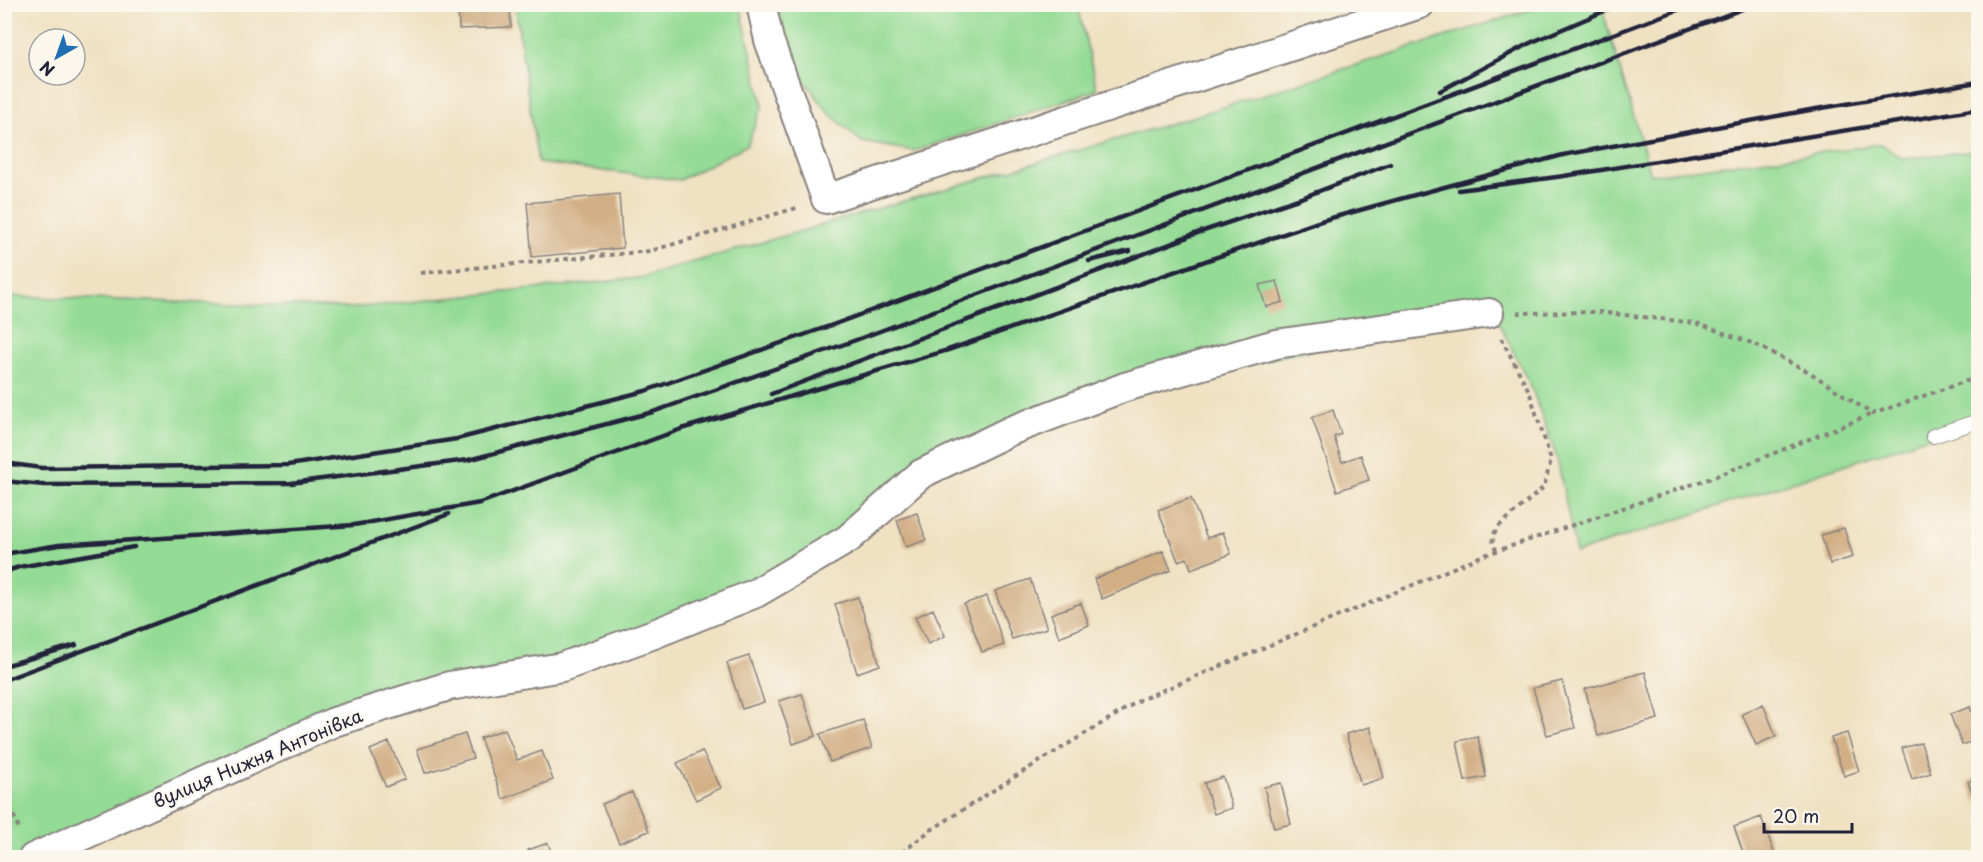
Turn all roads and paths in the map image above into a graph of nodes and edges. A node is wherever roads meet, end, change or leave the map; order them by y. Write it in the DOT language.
graph roads {
  1 [pos="761,4"];
  2 [pos="1420,4"];
  3 [pos="826,199"];
  4 [pos="422,273"];
  5 [pos="1489,313"];
  6 [pos="1978,377"];
  7 [pos="1872,414"];
  8 [pos="1978,421"];
  9 [pos="1933,436"];
  10 [pos="1496,551"];
  11 [pos="4,790"];
  12 [pos="27,846"];
  13 [pos="895,858"];
  1 -- 3 [label="street"];
  2 -- 3 [label="street"];
  3 -- 4 [label="path"];
  5 -- 7 [label="path"];
  5 -- 10 [label="path"];
  5 -- 12 [label="street, вулиця Нижня Антонівка"];
  6 -- 7 [label="path"];
  7 -- 10 [label="path"];
  8 -- 9 [label="lane"];
  10 -- 13 [label="path"];
  11 -- 12 [label="path"];
}
